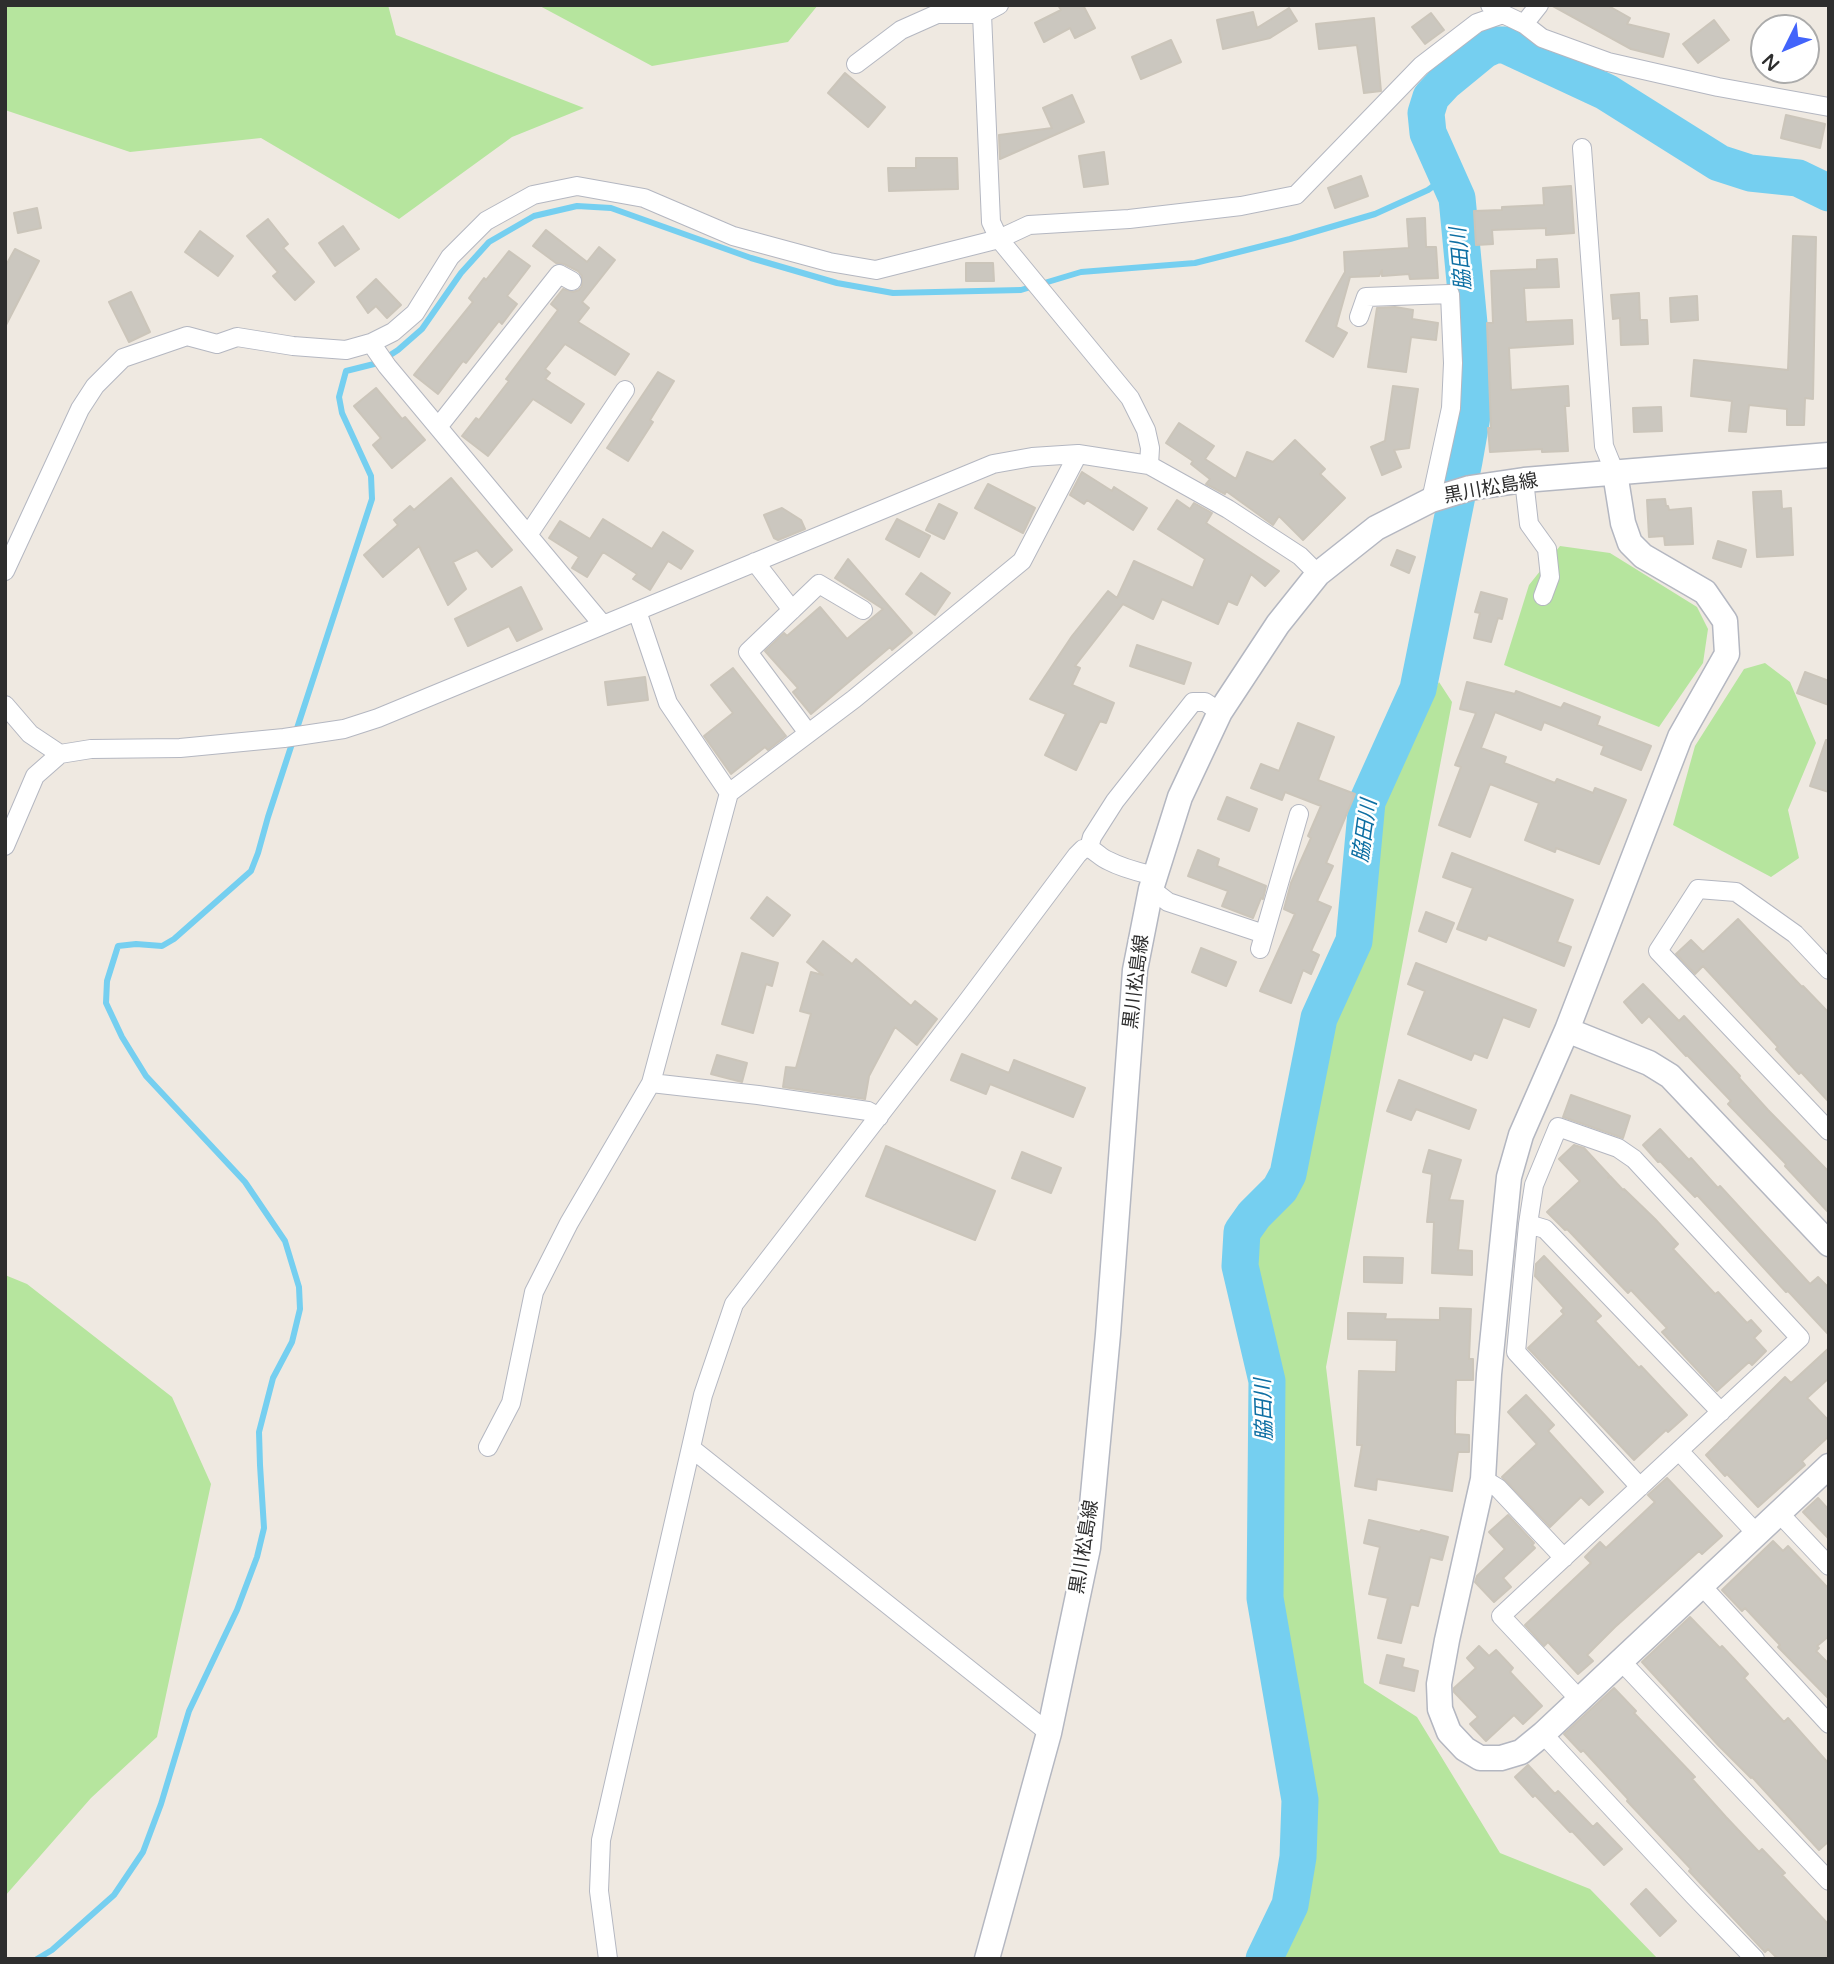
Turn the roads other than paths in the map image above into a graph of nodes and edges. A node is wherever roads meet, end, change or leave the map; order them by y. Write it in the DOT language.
graph roads {
  1 [pos="999,5"];
  2 [pos="1539,5"];
  3 [pos="1496,10"];
  4 [pos="982,14"];
  5 [pos="1524,24"];
  6 [pos="856,64"];
  7 [pos="1829,107"];
  8 [pos="1582,149"];
  9 [pos="999,239"];
  10 [pos="572,281"];
  11 [pos="1359,317"];
  12 [pos="372,343"];
  13 [pos="625,390"];
  14 [pos="438,427"];
  15 [pos="1078,454"];
  16 [pos="1829,455"];
  17 [pos="1149,465"];
  18 [pos="1615,473"];
  19 [pos="1524,480"];
  20 [pos="1431,500"];
  21 [pos="528,536"];
  22 [pos="755,562"];
  23 [pos="5,570"];
  24 [pos="1318,574"];
  25 [pos="1542,596"];
  26 [pos="792,610"];
  27 [pos="863,610"];
  28 [pos="637,611"];
  29 [pos="603,625"];
  30 [pos="5,705"];
  31 [pos="1220,712"];
  32 [pos="808,733"];
  33 [pos="60,754"];
  34 [pos="729,793"];
  35 [pos="1299,814"];
  36 [pos="5,846"];
  37 [pos="1089,848"];
  38 [pos="1153,883"];
  39 [pos="1829,970"];
  40 [pos="1567,1030"];
  41 [pos="651,1083"];
  42 [pos="879,1117"];
  43 [pos="1829,1131"];
  44 [pos="1528,1224"];
  45 [pos="1829,1244"];
  46 [pos="1721,1412"];
  47 [pos="488,1447"];
  48 [pos="691,1448"];
  49 [pos="1679,1451"];
  50 [pos="1829,1466"];
  51 [pos="1483,1479"];
  52 [pos="1640,1487"];
  53 [pos="1779,1513"];
  54 [pos="1757,1534"];
  55 [pos="1564,1558"];
  56 [pos="1829,1566"];
  57 [pos="1701,1586"];
  58 [pos="1621,1661"];
  59 [pos="1580,1700"];
  60 [pos="1829,1724"];
  61 [pos="1049,1733"];
  62 [pos="1543,1734"];
  63 [pos="1829,1881"];
  64 [pos="608,1959"];
  65 [pos="987,1959"];
  66 [pos="1755,1959"];
  1 -- 4 [label="street"];
  2 -- 5 [label="street"];
  3 -- 5 [label="street"];
  3 -- 9 [label="street"];
  4 -- 6 [label="street"];
  4 -- 9 [label="street"];
  5 -- 7 [label="street"];
  8 -- 18 [label="street"];
  9 -- 12 [label="street"];
  9 -- 17 [label="street"];
  10 -- 14 [label="street"];
  11 -- 20 [label="street"];
  12 -- 14 [label="street"];
  12 -- 23 [label="street"];
  13 -- 21 [label="street"];
  14 -- 21 [label="street"];
  15 -- 17 [label="street"];
  15 -- 22 [label="street"];
  15 -- 32 [label="street"];
  16 -- 18 [label="street, 黒川松島線"];
  17 -- 24 [label="street"];
  18 -- 19 [label="street, 黒川松島線"];
  18 -- 40 [label="street"];
  19 -- 20 [label="street, 黒川松島線"];
  19 -- 25 [label="street"];
  20 -- 24 [label="street, 黒川松島線"];
  21 -- 29 [label="street"];
  22 -- 26 [label="street"];
  22 -- 28 [label="street"];
  24 -- 31 [label="street, 黒川松島線"];
  26 -- 27 [label="street"];
  26 -- 32 [label="street"];
  28 -- 29 [label="street"];
  28 -- 34 [label="street"];
  29 -- 33 [label="street"];
  30 -- 33 [label="street"];
  31 -- 37 [label="street"];
  31 -- 38 [label="street, 黒川松島線"];
  32 -- 34 [label="street"];
  33 -- 36 [label="street"];
  34 -- 41 [label="street"];
  35 -- 38 [label="street"];
  37 -- 38 [label="street"];
  37 -- 42 [label="street"];
  38 -- 61 [label="street, 黒川松島線"];
  39 -- 43 [label="street"];
  40 -- 45 [label="street"];
  40 -- 51 [label="street"];
  41 -- 42 [label="street"];
  41 -- 47 [label="street"];
  42 -- 48 [label="street"];
  44 -- 46 [label="street"];
  44 -- 46 [label="street"];
  44 -- 52 [label="street"];
  46 -- 49 [label="street"];
  48 -- 61 [label="street"];
  48 -- 64 [label="street"];
  49 -- 52 [label="street"];
  49 -- 54 [label="street"];
  50 -- 53 [label="street"];
  51 -- 55 [label="street"];
  51 -- 62 [label="street"];
  52 -- 55 [label="street"];
  53 -- 54 [label="street"];
  53 -- 56 [label="street"];
  54 -- 57 [label="street"];
  55 -- 59 [label="street"];
  57 -- 58 [label="street"];
  57 -- 60 [label="street"];
  58 -- 59 [label="street"];
  58 -- 63 [label="street"];
  59 -- 62 [label="street"];
  61 -- 65 [label="street, 黒川松島線"];
  62 -- 66 [label="street"];
}
